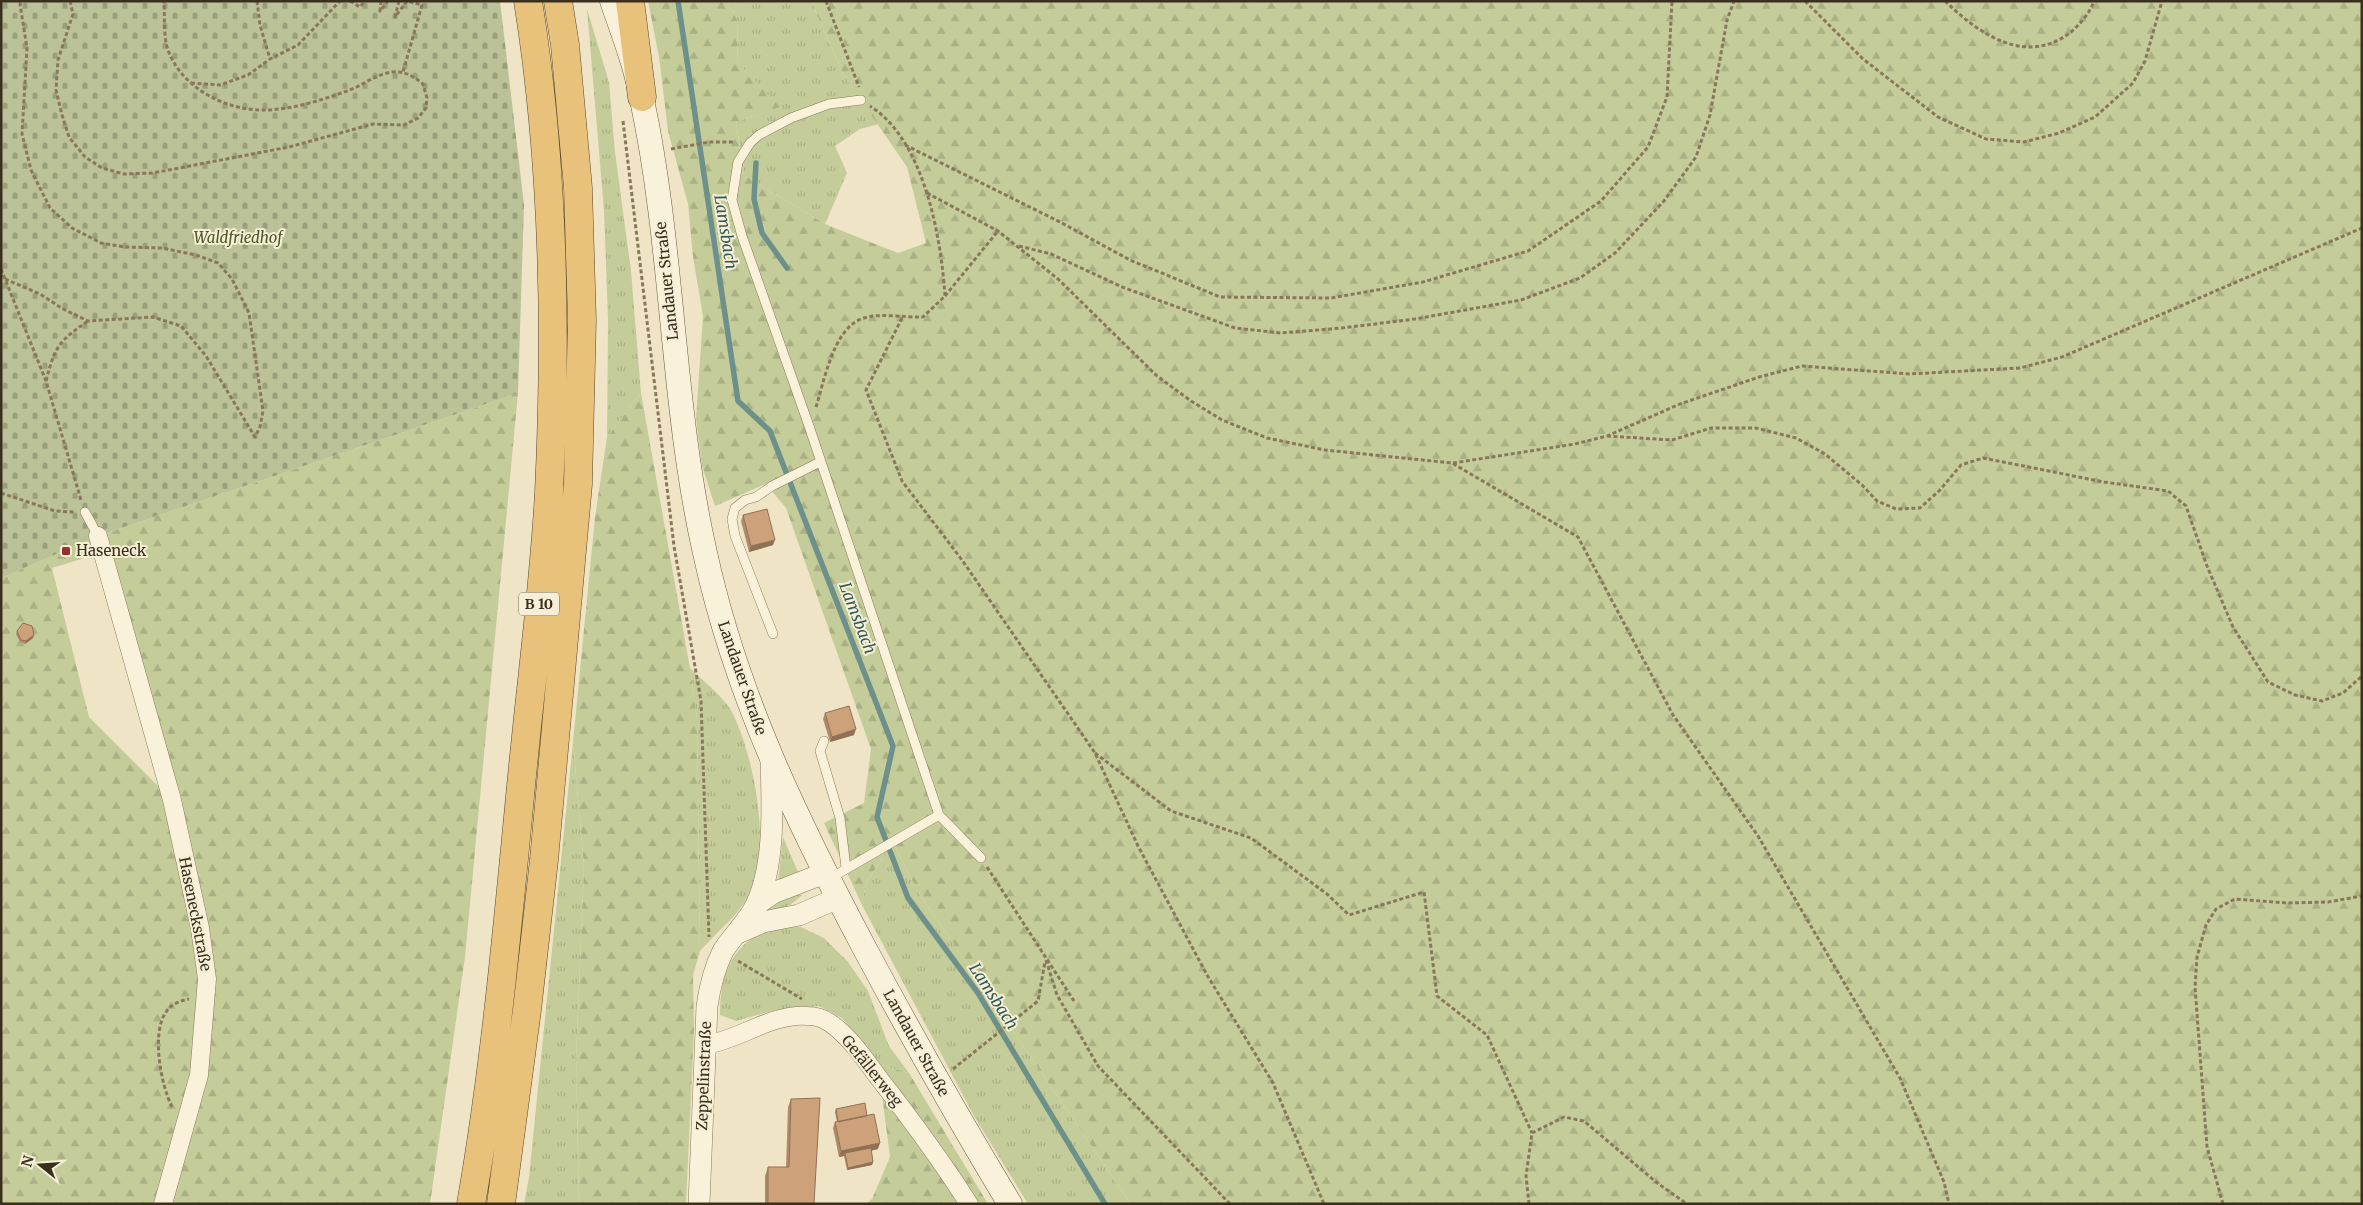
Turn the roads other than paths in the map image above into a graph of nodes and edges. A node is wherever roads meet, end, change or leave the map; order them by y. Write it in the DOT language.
graph roads {
  1 [pos="528,1"];
  2 [pos="558,1"];
  3 [pos="612,1"];
  4 [pos="630,1"];
  5 [pos="642,97"];
  6 [pos="861,100"];
  7 [pos="820,462"];
  8 [pos="85,512"];
  9 [pos="98,536"];
  10 [pos="773,634"];
  11 [pos="824,741"];
  12 [pos="771,758"];
  13 [pos="939,815"];
  14 [pos="981,858"];
  15 [pos="834,880"];
  16 [pos="756,904"];
  17 [pos="738,933"];
  18 [pos="706,1045"];
  19 [pos="163,1204"];
  20 [pos="471,1204"];
  21 [pos="501,1204"];
  22 [pos="699,1204"];
  23 [pos="969,1204"];
  24 [pos="1010,1204"];
  1 -- 20 [label="highway, B 10"];
  2 -- 21 [label="highway, B 10"];
  3 -- 5 [label="main road, Landauer Straße"];
  4 -- 5 [label="highway"];
  5 -- 12 [label="main road, Landauer Straße"];
  6 -- 7 [label="lane"];
  7 -- 10 [label="lane"];
  7 -- 13 [label="lane"];
  8 -- 9 [label="lane"];
  9 -- 19 [label="street, Haseneckstraße"];
  11 -- 15 [label="lane"];
  12 -- 15 [label="main road, Landauer Straße"];
  12 -- 16 [label="street"];
  13 -- 14 [label="lane"];
  13 -- 15 [label="lane"];
  15 -- 16 [label="street"];
  15 -- 17 [label="street"];
  15 -- 24 [label="main road, Landauer Straße"];
  16 -- 17 [label="street, Zeppelinstraße"];
  17 -- 18 [label="street, Zeppelinstraße"];
  18 -- 22 [label="street, Zeppelinstraße"];
  18 -- 23 [label="street, Gefällerweg"];
}
